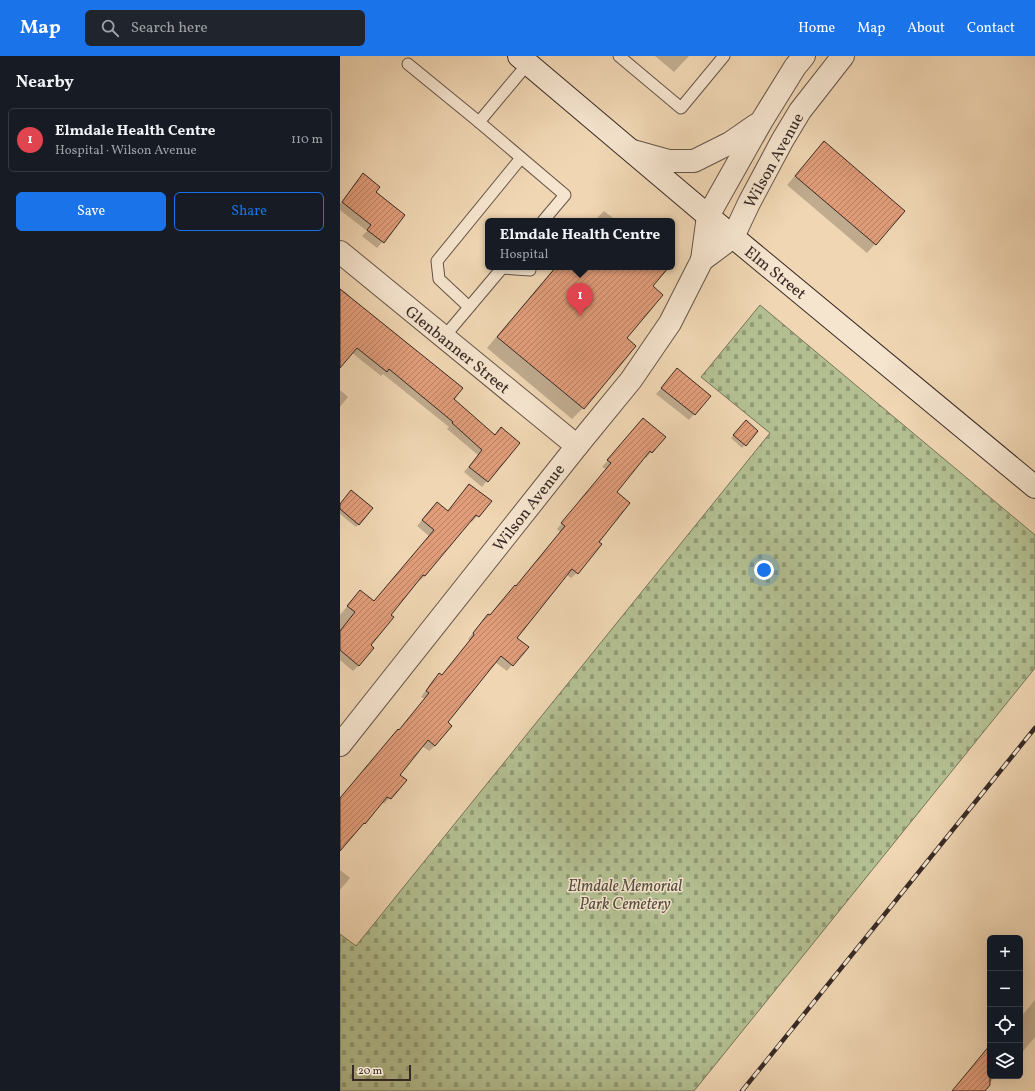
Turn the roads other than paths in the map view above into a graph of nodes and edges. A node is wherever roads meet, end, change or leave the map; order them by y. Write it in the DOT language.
graph roads {
  1 [pos="619,56"];
  2 [pos="724,56"];
  3 [pos="804,56"];
  4 [pos="843,56"];
  5 [pos="527,58"];
  6 [pos="408,64"];
  7 [pos="479,122"];
  8 [pos="761,122"];
  9 [pos="633,151"];
  10 [pos="522,158"];
  11 [pos="708,216"];
  12 [pos="546,218"];
  13 [pos="733,237"];
  14 [pos="340,252"];
  15 [pos="702,260"];
  16 [pos="500,270"];
  17 [pos="469,306"];
  18 [pos="444,337"];
  19 [pos="577,446"];
  20 [pos="1035,486"];
  21 [pos="340,744"];
  1 -- 2 [label="lane"];
  3 -- 8 [label="street, Wilson Avenue"];
  4 -- 13 [label="street, Wilson Avenue"];
  5 -- 7 [label="lane"];
  5 -- 9 [label="street, Elm Street"];
  6 -- 7 [label="lane"];
  7 -- 10 [label="lane"];
  8 -- 9 [label="street"];
  8 -- 11 [label="street, Wilson Avenue"];
  9 -- 11 [label="street, Elm Street"];
  10 -- 12 [label="lane"];
  10 -- 17 [label="lane"];
  11 -- 13 [label="street, Elm Street"];
  11 -- 15 [label="street, Wilson Avenue"];
  13 -- 15 [label="street, Wilson Avenue"];
  13 -- 20 [label="street, Elm Street"];
  14 -- 18 [label="street, Glenbanner Street"];
  15 -- 19 [label="street, Wilson Avenue"];
  16 -- 17 [label="lane"];
  17 -- 18 [label="lane"];
  18 -- 19 [label="street, Glenbanner Street"];
  19 -- 21 [label="street, Wilson Avenue"];
}
